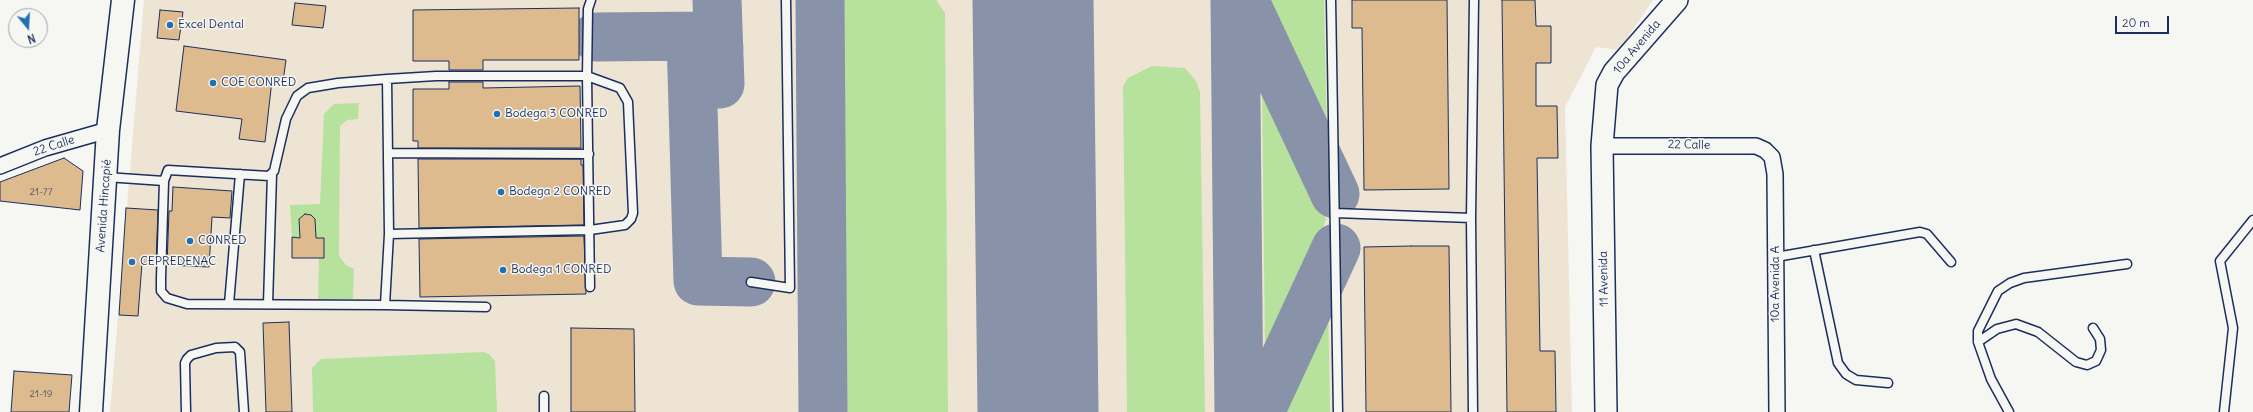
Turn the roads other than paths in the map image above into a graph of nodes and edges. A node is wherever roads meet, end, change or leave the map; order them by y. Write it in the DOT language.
graph roads {
  1 [pos="123,0"];
  2 [pos="591,0"];
  3 [pos="786,0"];
  4 [pos="1332,0"];
  5 [pos="1474,0"];
  6 [pos="1677,0"];
  7 [pos="587,76"];
  8 [pos="387,79"];
  9 [pos="108,130"];
  10 [pos="1602,146"];
  11 [pos="389,154"];
  12 [pos="589,154"];
  13 [pos="1772,157"];
  14 [pos="0,166"];
  15 [pos="240,174"];
  16 [pos="272,174"];
  17 [pos="106,177"];
  18 [pos="164,181"];
  19 [pos="1335,213"];
  20 [pos="1471,218"];
  21 [pos="2253,220"];
  22 [pos="590,230"];
  23 [pos="389,234"];
  24 [pos="1814,250"];
  25 [pos="1776,257"];
  26 [pos="1951,262"];
  27 [pos="2127,264"];
  28 [pos="751,282"];
  29 [pos="590,288"];
  30 [pos="229,304"];
  31 [pos="268,304"];
  32 [pos="385,305"];
  33 [pos="486,307"];
  34 [pos="2093,328"];
  35 [pos="1978,342"];
  36 [pos="1888,383"];
  37 [pos="544,396"];
  38 [pos="91,412"];
  39 [pos="186,412"];
  40 [pos="244,412"];
  41 [pos="544,412"];
  42 [pos="1338,412"];
  43 [pos="1473,412"];
  44 [pos="1606,412"];
  45 [pos="1777,412"];
  46 [pos="2009,412"];
  47 [pos="2224,412"];
  1 -- 9 [label="main road, Avenida Hincapié"];
  2 -- 7 [label="lane"];
  3 -- 28 [label="lane"];
  4 -- 19 [label="lane"];
  5 -- 20 [label="lane"];
  6 -- 10 [label="main road, 10a Avenida"];
  7 -- 8 [label="lane"];
  7 -- 12 [label="lane"];
  7 -- 22 [label="lane"];
  8 -- 11 [label="lane"];
  8 -- 16 [label="lane"];
  9 -- 14 [label="street, 22 Calle"];
  9 -- 17 [label="main road, Avenida Hincapié"];
  10 -- 13 [label="street, 22 Calle"];
  10 -- 44 [label="main road, 11 Avenida"];
  11 -- 12 [label="lane"];
  11 -- 23 [label="lane"];
  12 -- 22 [label="lane"];
  13 -- 25 [label="street, 10a Avenida A"];
  15 -- 16 [label="lane"];
  15 -- 18 [label="lane"];
  15 -- 30 [label="lane"];
  16 -- 31 [label="lane"];
  17 -- 18 [label="lane"];
  17 -- 38 [label="main road, Avenida Hincapié"];
  18 -- 30 [label="lane"];
  19 -- 20 [label="lane"];
  19 -- 42 [label="lane"];
  20 -- 43 [label="lane"];
  21 -- 47 [label="lane"];
  22 -- 23 [label="lane"];
  22 -- 29 [label="lane"];
  23 -- 32 [label="lane"];
  24 -- 25 [label="lane"];
  24 -- 26 [label="lane"];
  24 -- 36 [label="lane"];
  25 -- 45 [label="street, 10a Avenida A"];
  27 -- 35 [label="lane"];
  30 -- 31 [label="lane"];
  31 -- 32 [label="lane"];
  32 -- 33 [label="lane"];
  34 -- 35 [label="lane"];
  35 -- 46 [label="lane"];
  37 -- 41 [label="lane"];
  39 -- 40 [label="lane"];
}
